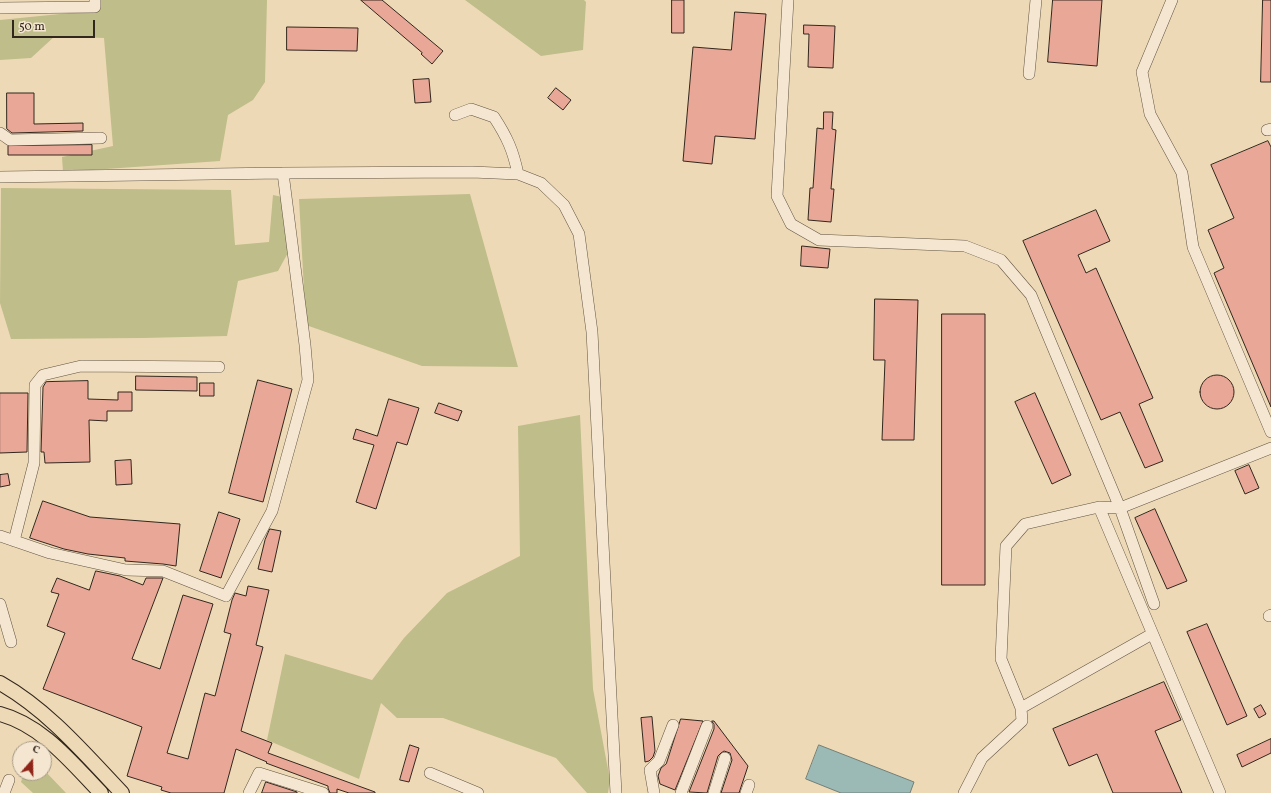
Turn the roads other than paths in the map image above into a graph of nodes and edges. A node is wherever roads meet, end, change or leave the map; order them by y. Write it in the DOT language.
graph roads {
  1 [pos="95,0"];
  2 [pos="788,0"];
  3 [pos="1036,0"];
  4 [pos="1172,0"];
  5 [pos="0,8"];
  6 [pos="1029,74"];
  7 [pos="455,115"];
  8 [pos="0,133"];
  9 [pos="101,138"];
  10 [pos="282,173"];
  11 [pos="518,174"];
  12 [pos="0,177"];
  13 [pos="219,367"];
  14 [pos="1271,432"];
  15 [pos="1271,448"];
  16 [pos="1099,507"];
  17 [pos="1120,508"];
  18 [pos="0,536"];
  19 [pos="14,541"];
  20 [pos="0,604"];
  21 [pos="1154,604"];
  22 [pos="1152,634"];
  23 [pos="11,642"];
  24 [pos="0,683"];
  25 [pos="1021,708"];
  26 [pos="0,714"];
  27 [pos="673,725"];
  28 [pos="707,726"];
  29 [pos="725,758"];
  30 [pos="430,773"];
  31 [pos="9,780"];
  32 [pos="4,793"];
  33 [pos="101,793"];
  34 [pos="122,793"];
  35 [pos="249,793"];
  36 [pos="323,793"];
  37 [pos="478,793"];
  38 [pos="616,793"];
  39 [pos="654,793"];
  40 [pos="681,793"];
  41 [pos="714,793"];
  42 [pos="964,793"];
  43 [pos="1220,793"];
  1 -- 5 [label="lane"];
  2 -- 17 [label="lane"];
  3 -- 6 [label="lane"];
  4 -- 14 [label="lane"];
  7 -- 11 [label="lane"];
  8 -- 9 [label="lane"];
  10 -- 11 [label="lane"];
  10 -- 12 [label="lane"];
  10 -- 19 [label="lane"];
  11 -- 38 [label="lane"];
  13 -- 19 [label="lane"];
  15 -- 17 [label="lane"];
  16 -- 17 [label="lane"];
  16 -- 22 [label="lane"];
  16 -- 25 [label="lane"];
  17 -- 21 [label="lane"];
  18 -- 19 [label="lane"];
  20 -- 23 [label="lane"];
  22 -- 25 [label="lane"];
  22 -- 43 [label="lane"];
  24 -- 34 [label="main road"];
  25 -- 42 [label="lane"];
  26 -- 33 [label="main road"];
  27 -- 39 [label="lane"];
  28 -- 40 [label="lane"];
  29 -- 41 [label="lane"];
  30 -- 37 [label="lane"];
  31 -- 32 [label="lane"];
  35 -- 36 [label="lane"];
}
